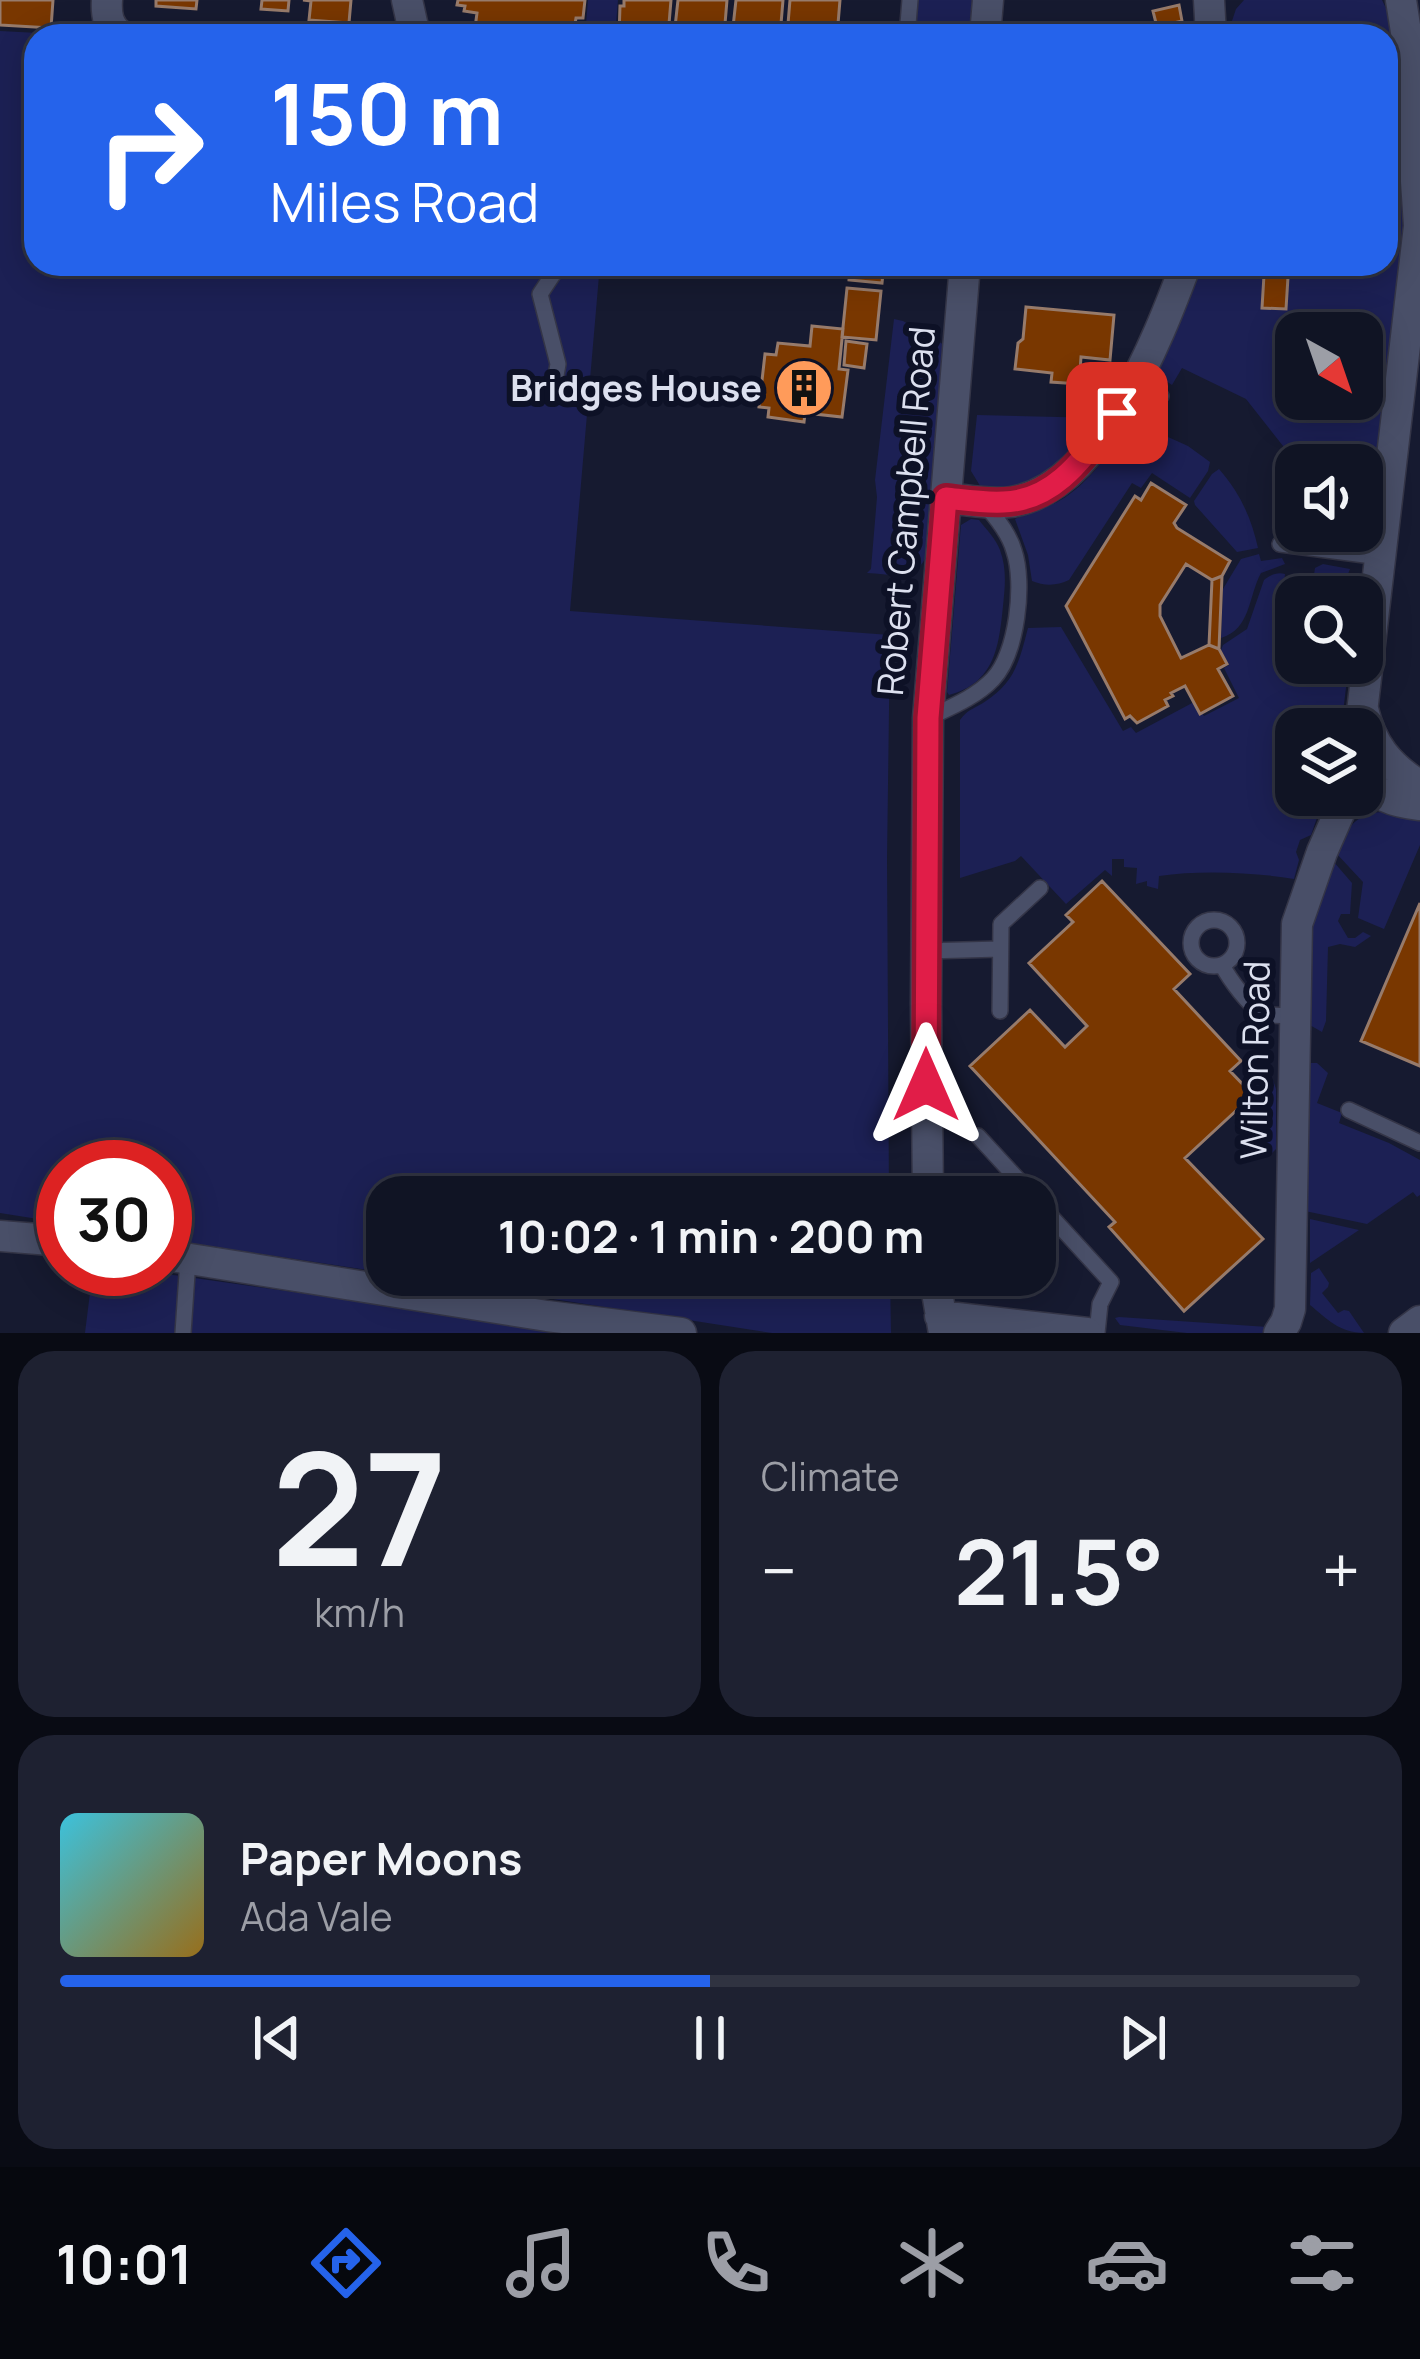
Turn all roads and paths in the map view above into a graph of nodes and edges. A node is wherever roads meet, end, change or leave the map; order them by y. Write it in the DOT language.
graph roads {
  1 [pos="1402,0"];
  2 [pos="552,276"];
  3 [pos="964,276"];
  4 [pos="1182,276"];
  5 [pos="554,387"];
  6 [pos="946,498"];
  7 [pos="981,501"];
  8 [pos="1342,552"];
  9 [pos="1380,557"];
  10 [pos="1363,708"];
  11 [pos="928,718"];
  12 [pos="1383,780"];
  13 [pos="1420,786"];
  14 [pos="1383,796"];
  15 [pos="1420,805"];
  16 [pos="1343,816"];
  17 [pos="1040,888"];
  18 [pos="1000,949"];
  19 [pos="926,951"];
  20 [pos="1222,965"];
  21 [pos="1000,1011"];
  22 [pos="1295,1015"];
  23 [pos="1349,1110"];
  24 [pos="978,1136"];
  25 [pos="1420,1143"];
  26 [pos="928,1176"];
  27 [pos="1014,1176"];
  28 [pos="1056,1222"];
  29 [pos="0,1236"];
  30 [pos="36,1239"];
  31 [pos="192,1259"];
  32 [pos="180,1296"];
  33 [pos="1420,1322"];
  34 [pos="942,1325"];
  35 [pos="183,1333"];
  36 [pos="681,1333"];
  37 [pos="1087,1333"];
  38 [pos="1097,1333"];
  39 [pos="1279,1333"];
  40 [pos="1404,1333"];
  1 -- 9 [label="street"];
  2 -- 5 [label="lane"];
  3 -- 6 [label="street, Robert Campbell Road"];
  4 -- 7 [label="street"];
  6 -- 7 [label="street"];
  6 -- 11 [label="street, Robert Campbell Road"];
  7 -- 11 [label="lane"];
  8 -- 9 [label="lane"];
  9 -- 10 [label="street"];
  11 -- 19 [label="street, Robert Campbell Road"];
  12 -- 13 [label="street"];
  14 -- 15 [label="street"];
  16 -- 22 [label="street, Wilton Road"];
  17 -- 18 [label="lane"];
  18 -- 19 [label="lane"];
  18 -- 21 [label="lane"];
  19 -- 26 [label="street, Robert Campbell Road"];
  20 -- 22 [label="lane"];
  22 -- 39 [label="street, Wilton Road"];
  23 -- 25 [label="lane"];
  24 -- 27 [label="lane"];
  28 -- 38 [label="lane"];
  29 -- 30 [label="street"];
  31 -- 36 [label="street"];
  32 -- 35 [label="lane"];
  33 -- 40 [label="street"];
  34 -- 37 [label="street"];
}
